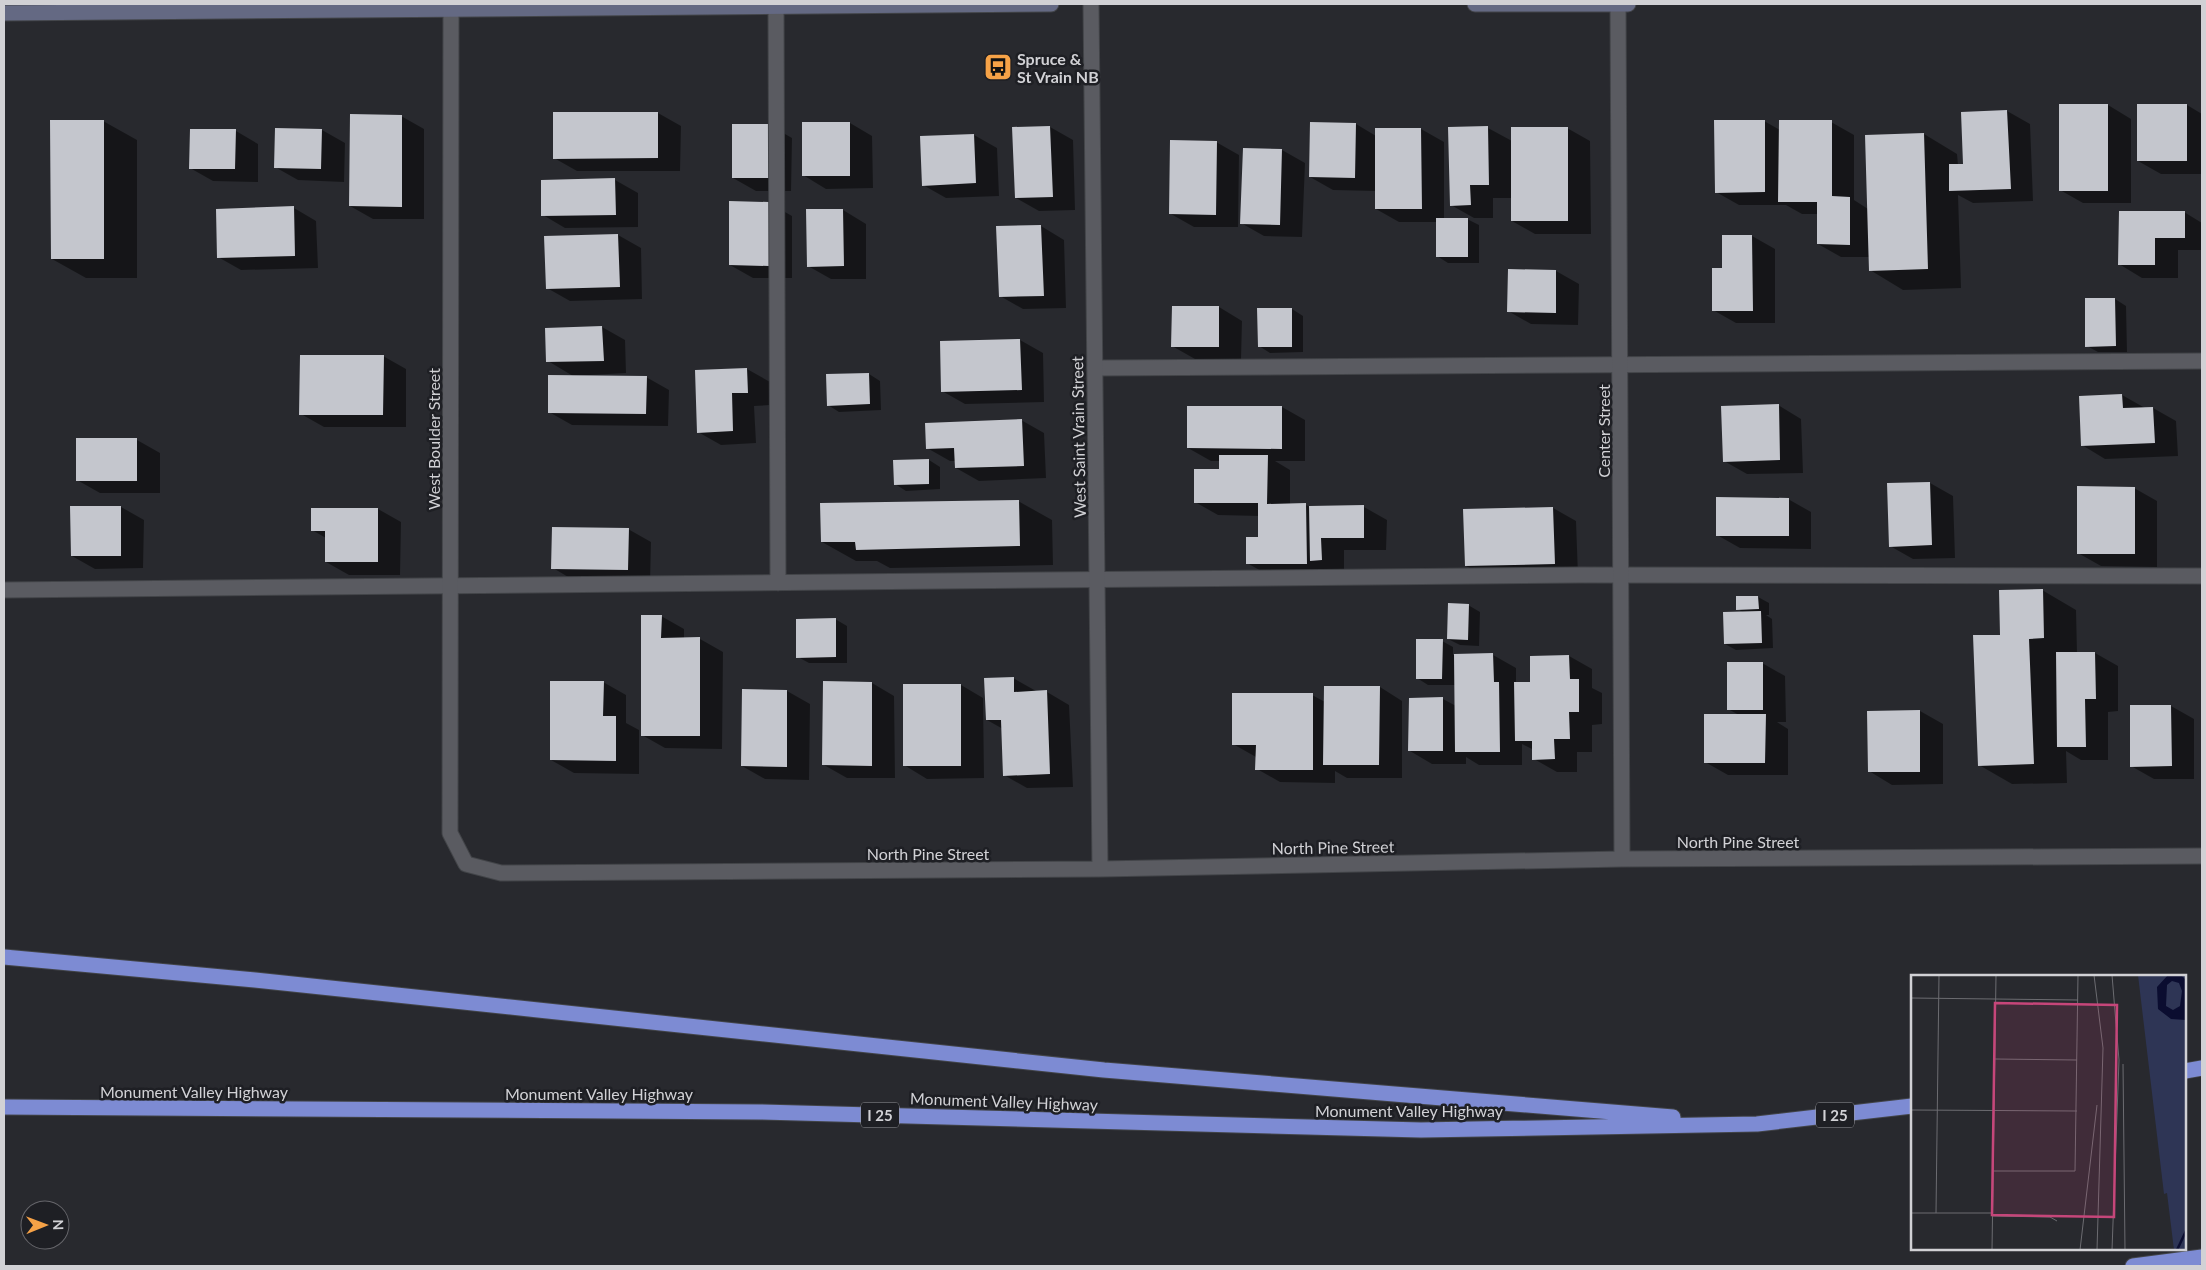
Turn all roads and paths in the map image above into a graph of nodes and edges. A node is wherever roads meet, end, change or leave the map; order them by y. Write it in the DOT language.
graph roads {
  1 [pos="1051,4"];
  2 [pos="1091,4"];
  3 [pos="1475,4"];
  4 [pos="1618,4"];
  5 [pos="1628,4"];
  6 [pos="776,7"];
  7 [pos="11,10"];
  8 [pos="451,10"];
  9 [pos="2202,361"];
  10 [pos="1620,366"];
  11 [pos="1095,368"];
  12 [pos="1621,575"];
  13 [pos="2202,576"];
  14 [pos="1097,580"];
  15 [pos="778,583"];
  16 [pos="450,584"];
  17 [pos="4,590"];
  18 [pos="2202,856"];
  19 [pos="1622,859"];
  20 [pos="466,864"];
  21 [pos="1100,869"];
  22 [pos="4,958"];
  23 [pos="2202,1068"];
  24 [pos="2186,1071"];
  25 [pos="1911,1106"];
  26 [pos="4,1107"];
  27 [pos="1757,1124"];
  28 [pos="2202,1257"];
  29 [pos="2133,1266"];
  1 -- 6 [label="street"];
  2 -- 11 [label="street, West Saint Vrain Street"];
  3 -- 4 [label="street"];
  4 -- 5 [label="street"];
  4 -- 10 [label="street, Center Street"];
  6 -- 8 [label="street"];
  6 -- 15 [label="street"];
  7 -- 8 [label="street"];
  8 -- 16 [label="street, West Boulder Street"];
  9 -- 10 [label="street"];
  10 -- 11 [label="street"];
  10 -- 12 [label="street, Center Street"];
  11 -- 14 [label="street, West Saint Vrain Street"];
  12 -- 13 [label="street"];
  12 -- 14 [label="street"];
  12 -- 19 [label="street, Center Street"];
  14 -- 15 [label="street"];
  14 -- 21 [label="street, West Saint Vrain Street"];
  15 -- 16 [label="street"];
  16 -- 17 [label="street"];
  16 -- 20 [label="street, West Boulder Street"];
  18 -- 19 [label="street, North Pine Street"];
  19 -- 21 [label="street, North Pine Street"];
  20 -- 21 [label="street, North Pine Street"];
  22 -- 27 [label="highway"];
  23 -- 24 [label="highway"];
  25 -- 27 [label="highway, Monument Valley Highway / I 25"];
  26 -- 27 [label="highway, Monument Valley Highway / I 25"];
  28 -- 29 [label="highway"];
}
